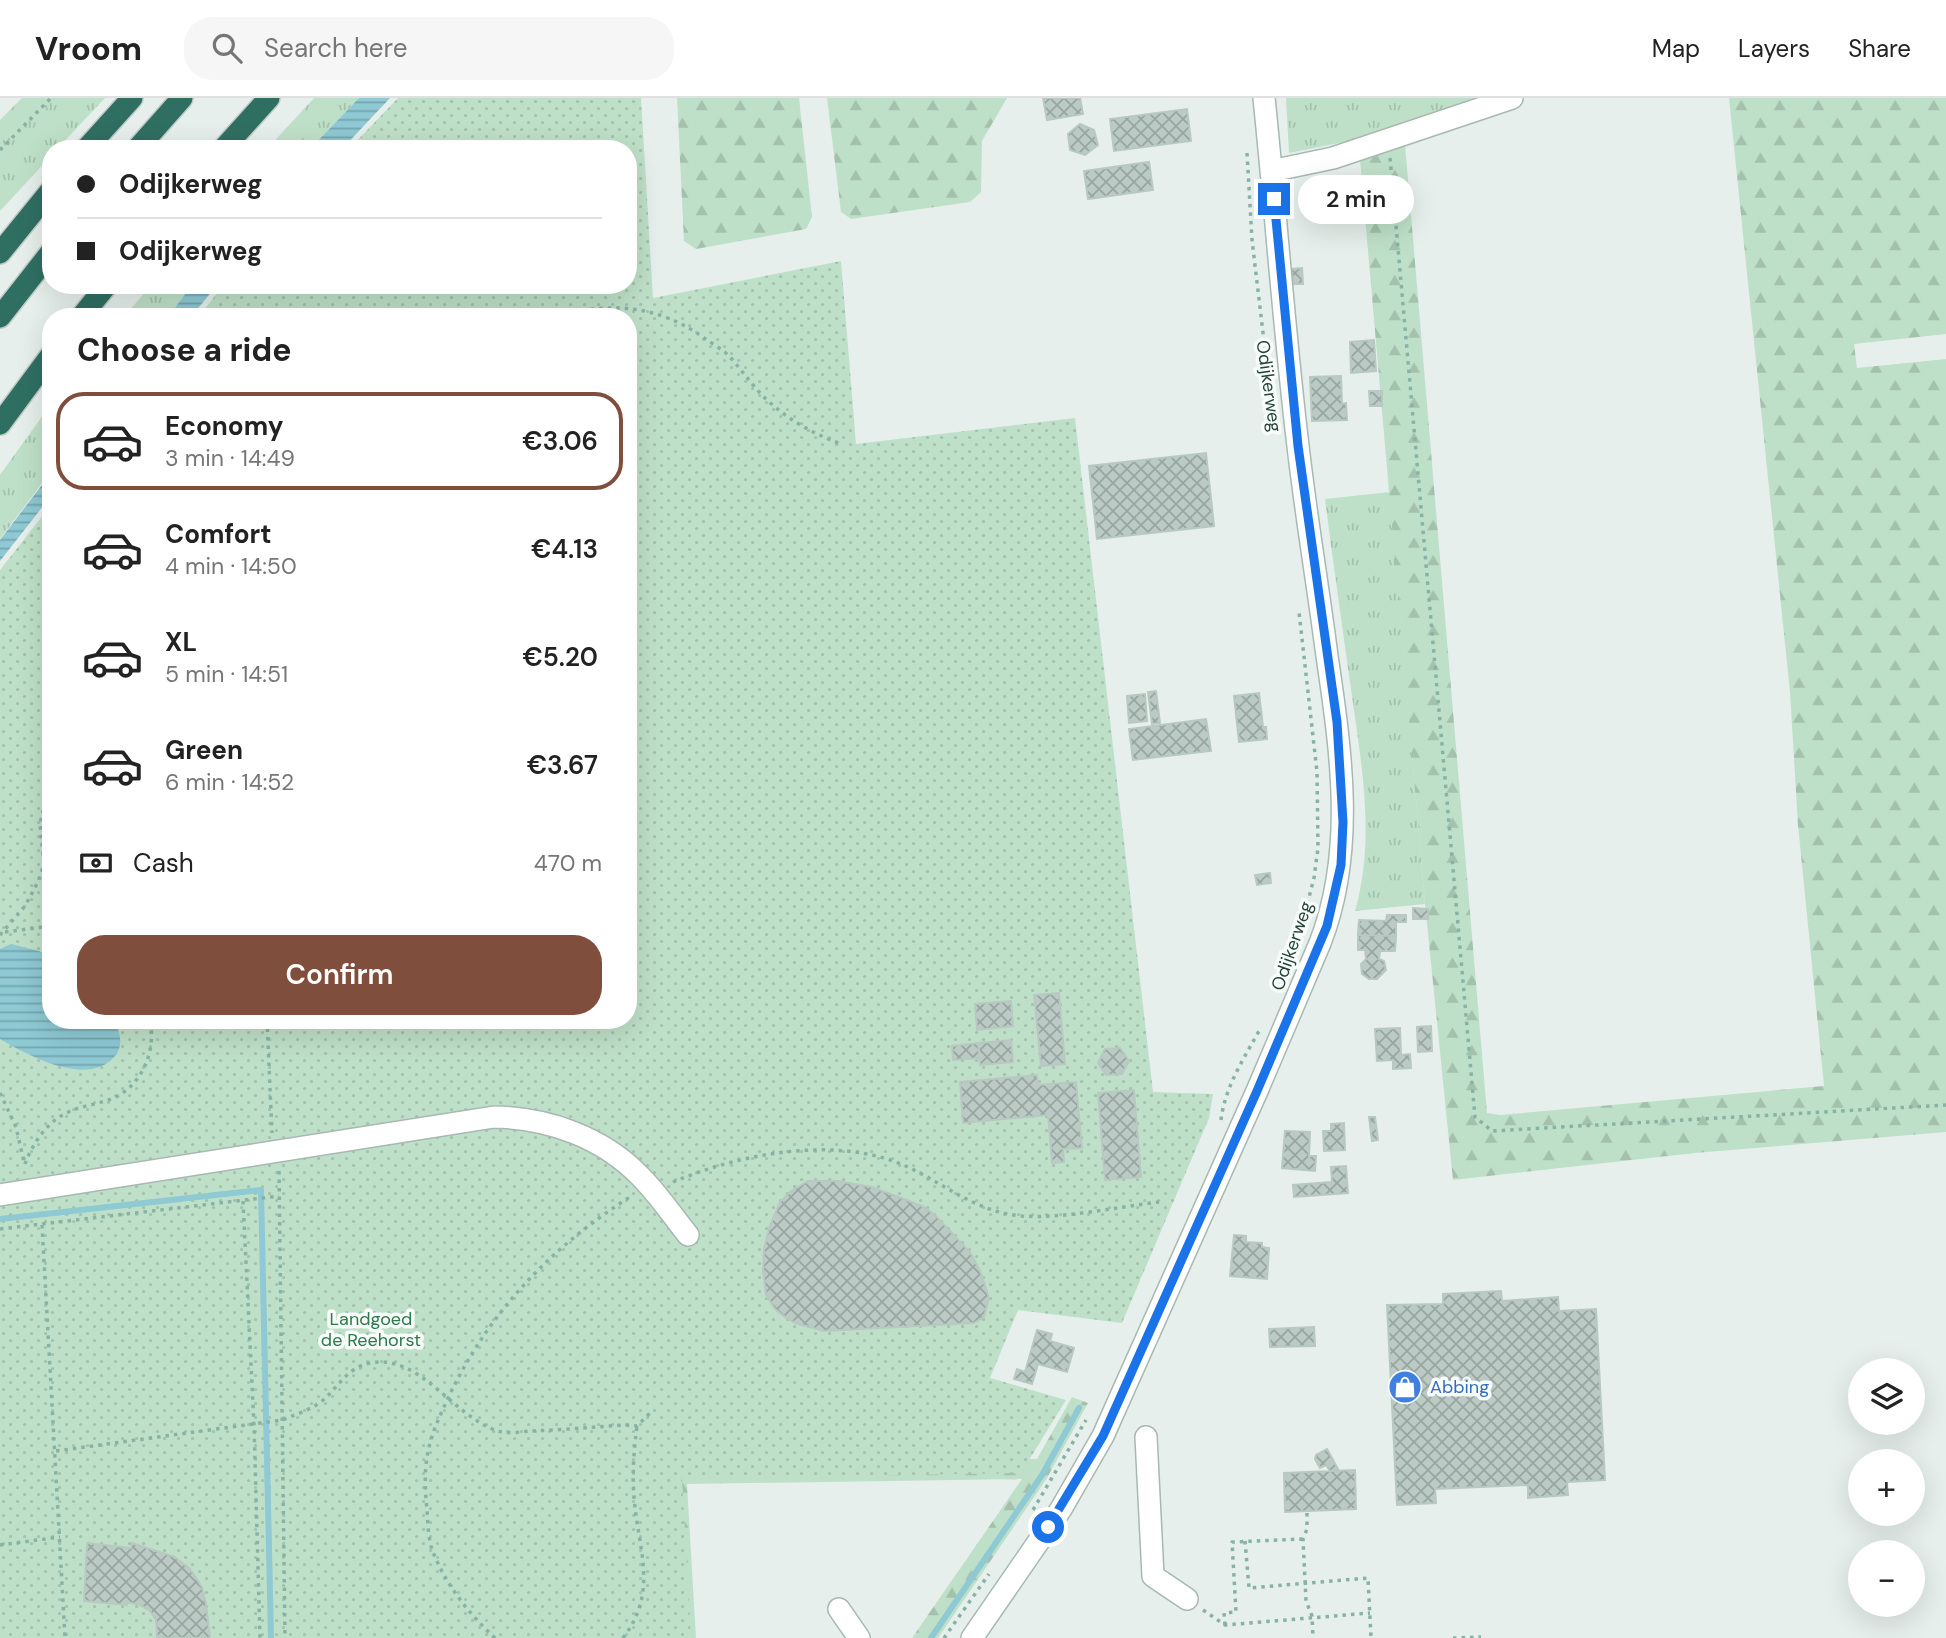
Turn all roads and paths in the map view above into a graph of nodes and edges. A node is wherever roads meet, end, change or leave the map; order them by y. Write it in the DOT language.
graph roads {
  1 [pos="51,98"];
  2 [pos="132,98"];
  3 [pos="182,98"];
  4 [pos="269,98"];
  5 [pos="1264,98"];
  6 [pos="1512,98"];
  7 [pos="1388,139"];
  8 [pos="94,140"];
  9 [pos="145,140"];
  10 [pos="231,140"];
  11 [pos="0,150"];
  12 [pos="1272,171"];
  13 [pos="1248,175"];
  14 [pos="42,201"];
  15 [pos="0,253"];
  16 [pos="42,263"];
  17 [pos="100,294"];
  18 [pos="88,308"];
  19 [pos="637,310"];
  20 [pos="0,317"];
  21 [pos="42,367"];
  22 [pos="1268,375"];
  23 [pos="0,424"];
  24 [pos="841,444"];
  25 [pos="1298,608"];
  26 [pos="42,815"];
  27 [pos="42,844"];
  28 [pos="42,870"];
  29 [pos="42,927"];
  30 [pos="1,934"];
  31 [pos="1279,984"];
  32 [pos="152,1029"];
  33 [pos="267,1029"];
  34 [pos="1259,1030"];
  35 [pos="0,1093"];
  36 [pos="1946,1105"];
  37 [pos="1216,1131"];
  38 [pos="278,1151"];
  39 [pos="648,1185"];
  40 [pos="0,1195"];
  41 [pos="279,1196"];
  42 [pos="243,1201"];
  43 [pos="1159,1202"];
  44 [pos="42,1225"];
  45 [pos="0,1229"];
  46 [pos="688,1235"];
  47 [pos="448,1399"];
  48 [pos="653,1410"];
  49 [pos="1090,1414"];
  50 [pos="282,1420"];
  51 [pos="254,1424"];
  52 [pos="637,1426"];
  53 [pos="1146,1437"];
  54 [pos="56,1451"];
  55 [pos="1307,1513"];
  56 [pos="1030,1516"];
  57 [pos="60,1537"];
  58 [pos="1303,1539"];
  59 [pos="1245,1541"];
  60 [pos="0,1545"];
  61 [pos="996,1565"];
  62 [pos="1305,1583"];
  63 [pos="1187,1599"];
  64 [pos="839,1609"];
  65 [pos="1370,1613"];
  66 [pos="1312,1616"];
  67 [pos="1225,1625"];
  68 [pos="1481,1637"];
  69 [pos="65,1638"];
  70 [pos="260,1638"];
  71 [pos="285,1638"];
  72 [pos="495,1638"];
  73 [pos="623,1638"];
  74 [pos="859,1638"];
  75 [pos="944,1638"];
  76 [pos="972,1638"];
  77 [pos="1313,1638"];
  78 [pos="1371,1638"];
  79 [pos="1452,1638"];
  1 -- 11 [label="path"];
  2 -- 8 [label="highway"];
  3 -- 9 [label="highway"];
  4 -- 10 [label="highway"];
  5 -- 12 [label="street, Odijkerweg"];
  6 -- 7 [label="street"];
  7 -- 12 [label="street"];
  7 -- 36 [label="path"];
  12 -- 76 [label="street, Odijkerweg"];
  13 -- 22 [label="path, Odijkerweg"];
  14 -- 15 [label="highway"];
  16 -- 20 [label="highway"];
  17 -- 18 [label="highway"];
  19 -- 24 [label="path"];
  21 -- 23 [label="highway"];
  25 -- 31 [label="path, Odijkerweg"];
  26 -- 27 [label="path"];
  28 -- 30 [label="path"];
  29 -- 30 [label="path"];
  32 -- 35 [label="path"];
  33 -- 38 [label="path"];
  34 -- 37 [label="path"];
  38 -- 39 [label="street"];
  38 -- 40 [label="street"];
  38 -- 41 [label="path"];
  39 -- 43 [label="path"];
  39 -- 46 [label="street"];
  39 -- 47 [label="path"];
  41 -- 42 [label="path"];
  41 -- 50 [label="path"];
  42 -- 44 [label="path"];
  42 -- 51 [label="path"];
  44 -- 45 [label="path"];
  44 -- 54 [label="path"];
  47 -- 50 [label="path"];
  47 -- 52 [label="path"];
  47 -- 72 [label="path"];
  48 -- 52 [label="path"];
  49 -- 56 [label="path"];
  50 -- 51 [label="path"];
  50 -- 71 [label="path"];
  51 -- 54 [label="path"];
  51 -- 70 [label="path"];
  52 -- 73 [label="path"];
  53 -- 63 [label="street"];
  54 -- 57 [label="path"];
  55 -- 58 [label="path"];
  57 -- 60 [label="path"];
  57 -- 69 [label="path"];
  58 -- 59 [label="path"];
  58 -- 62 [label="path"];
  59 -- 62 [label="path"];
  59 -- 67 [label="path"];
  61 -- 75 [label="path"];
  62 -- 65 [label="path"];
  62 -- 66 [label="path"];
  63 -- 67 [label="path"];
  64 -- 74 [label="street"];
  65 -- 66 [label="path"];
  65 -- 78 [label="path"];
  66 -- 67 [label="path"];
  66 -- 77 [label="path"];
  68 -- 79 [label="path"];
}
